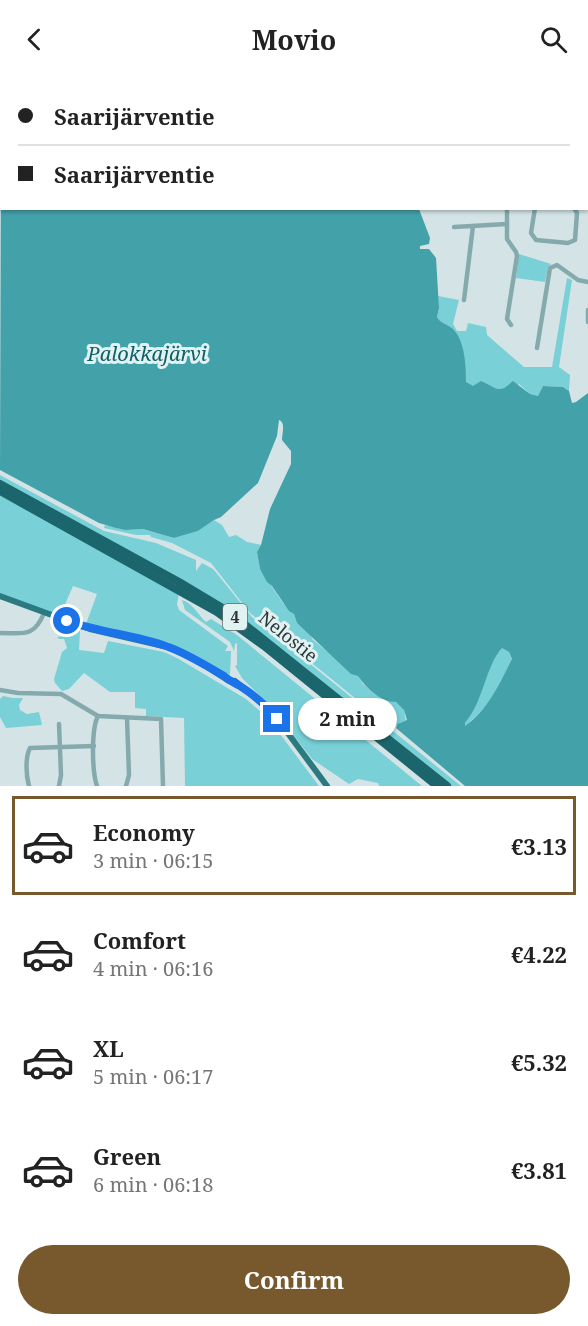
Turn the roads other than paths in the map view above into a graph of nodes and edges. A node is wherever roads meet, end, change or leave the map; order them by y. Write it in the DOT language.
graph roads {
  1 [pos="507,210"];
  2 [pos="535,210"];
  3 [pos="575,210"];
  4 [pos="507,224"];
  5 [pos="473,226"];
  6 [pos="454,227"];
  7 [pos="588,282"];
  8 [pos="464,300"];
  9 [pos="588,310"];
  10 [pos="588,322"];
  11 [pos="511,325"];
  12 [pos="537,348"];
  13 [pos="0,484"];
  14 [pos="0,491"];
  15 [pos="0,596"];
  16 [pos="44,613"];
  17 [pos="0,633"];
  18 [pos="0,690"];
  19 [pos="98,716"];
  20 [pos="127,718"];
  21 [pos="59,724"];
  22 [pos="60,746"];
  23 [pos="94,746"];
  24 [pos="327,784"];
  25 [pos="29,786"];
  26 [pos="59,786"];
  27 [pos="97,786"];
  28 [pos="126,786"];
  29 [pos="163,786"];
  30 [pos="437,786"];
  31 [pos="447,786"];
  1 -- 4 [label="street"];
  2 -- 3 [label="street"];
  4 -- 5 [label="street"];
  4 -- 11 [label="street"];
  5 -- 6 [label="street"];
  5 -- 8 [label="street"];
  7 -- 12 [label="street"];
  9 -- 10 [label="street"];
  13 -- 31 [label="highway, Nelostie / 4"];
  14 -- 30 [label="highway, Nelostie / 4"];
  15 -- 16 [label="main road"];
  16 -- 17 [label="street"];
  16 -- 24 [label="main road"];
  18 -- 19 [label="street"];
  19 -- 20 [label="street"];
  19 -- 23 [label="street"];
  20 -- 28 [label="street"];
  20 -- 29 [label="street"];
  21 -- 22 [label="street"];
  22 -- 23 [label="street"];
  22 -- 25 [label="street"];
  22 -- 26 [label="street"];
  23 -- 27 [label="street"];
}
